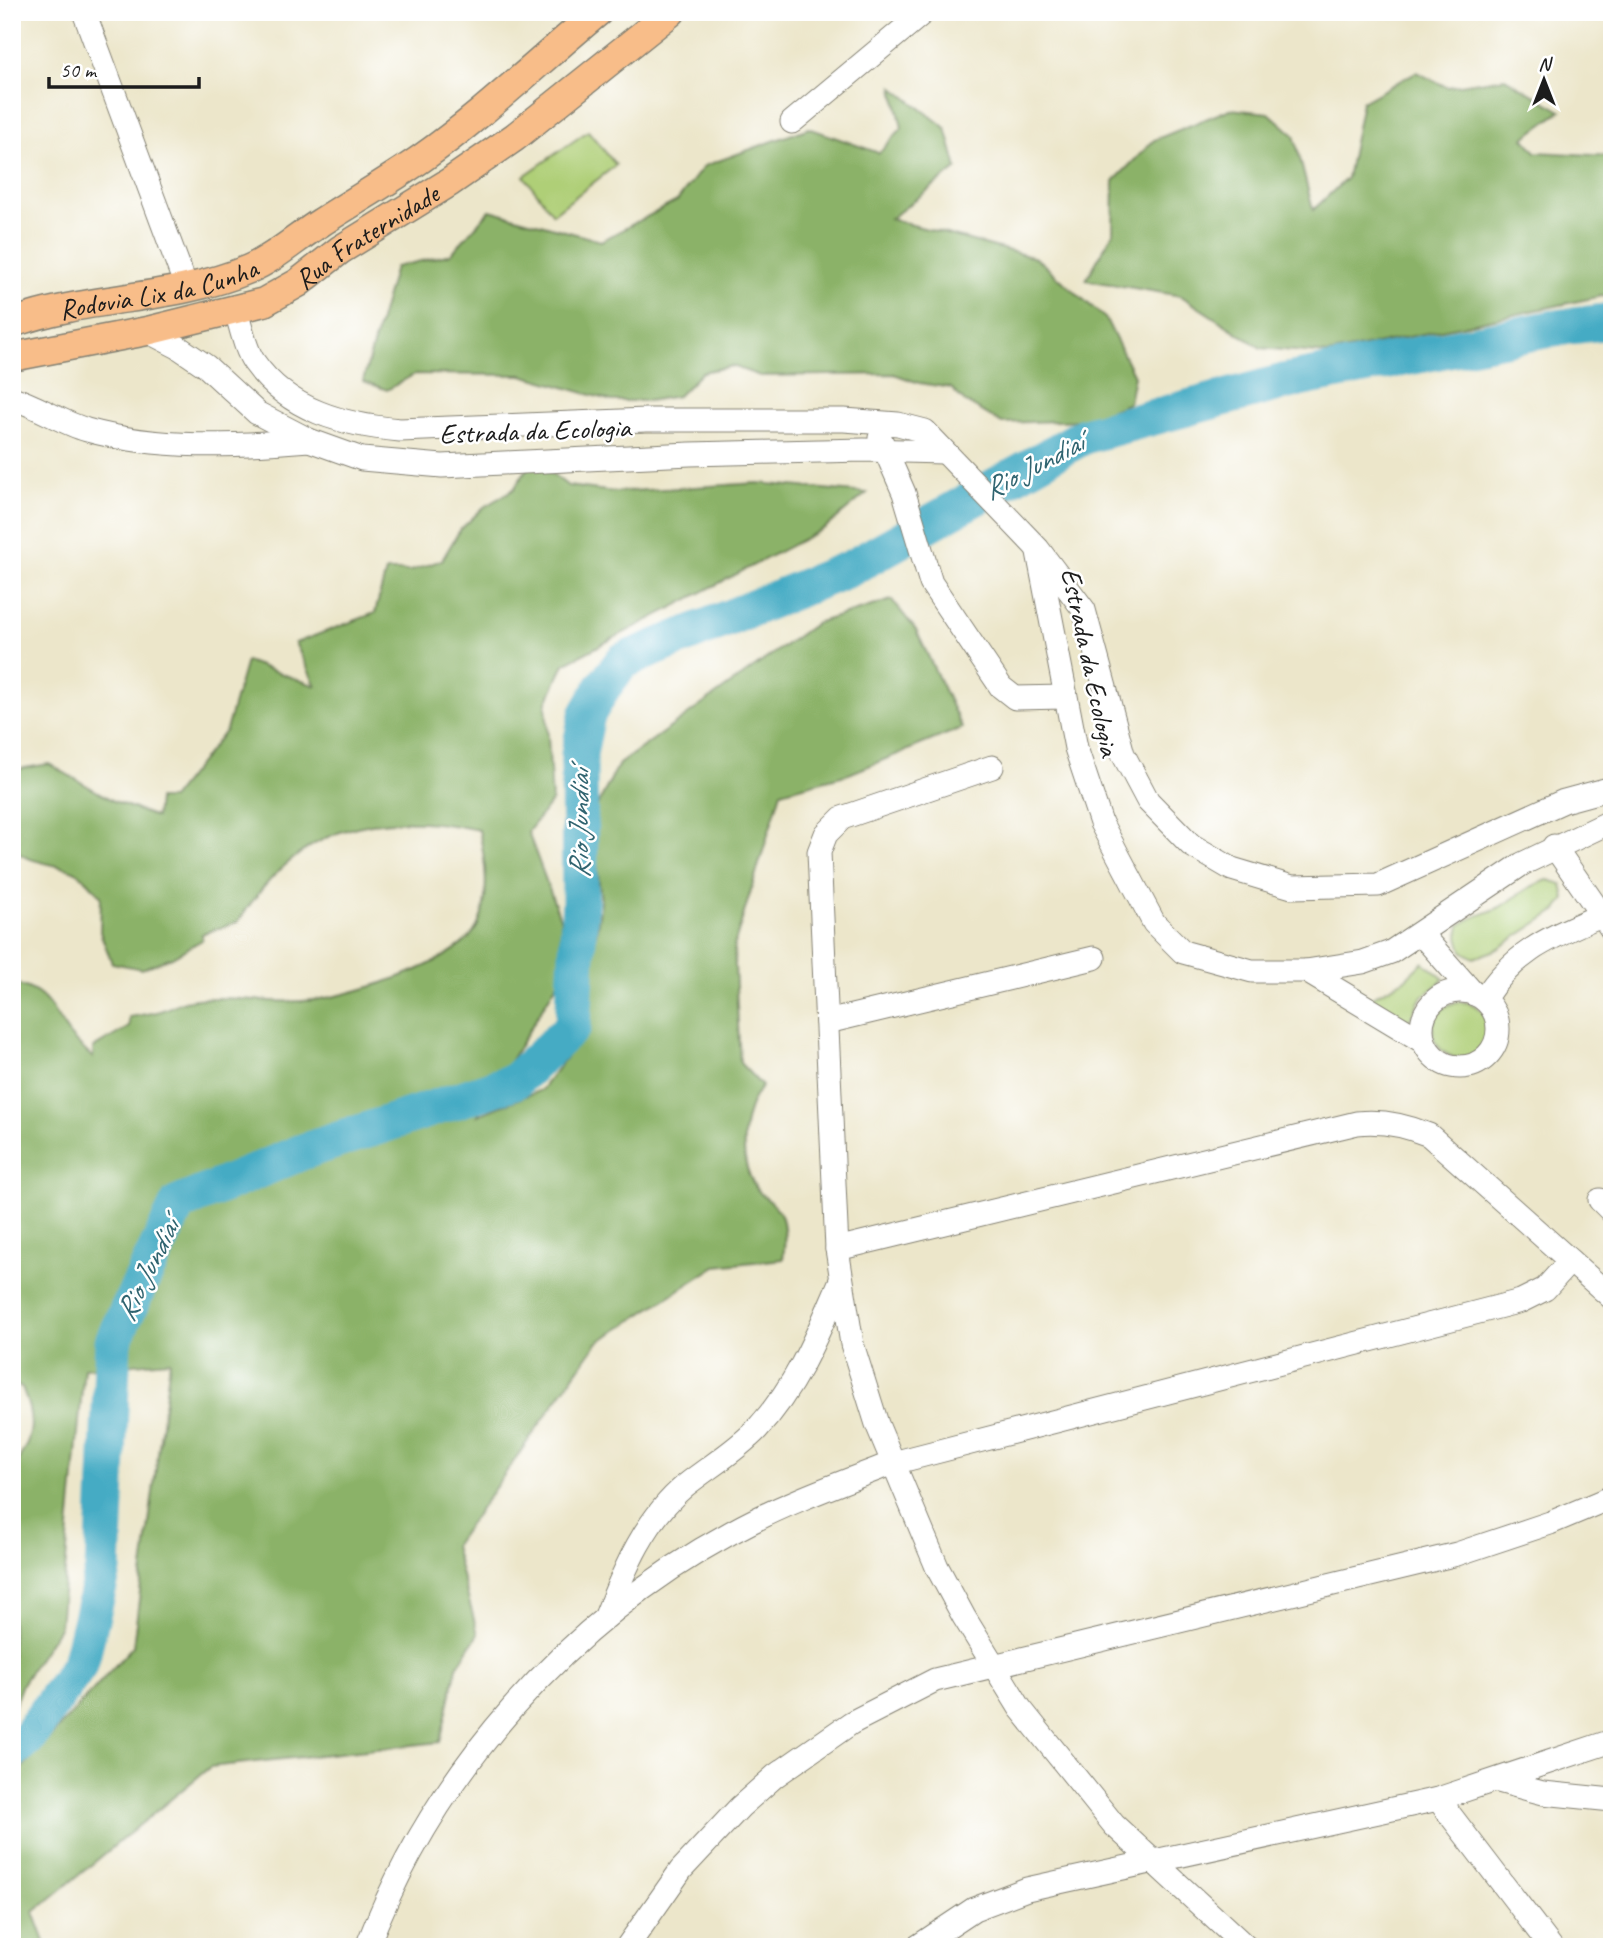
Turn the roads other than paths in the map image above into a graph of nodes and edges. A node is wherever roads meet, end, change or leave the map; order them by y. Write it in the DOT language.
graph roads {
  1 [pos="84,12"];
  2 [pos="598,12"];
  3 [pos="671,12"];
  4 [pos="924,12"];
  5 [pos="792,122"];
  6 [pos="187,289"];
  7 [pos="236,311"];
  8 [pos="12,323"];
  9 [pos="147,331"];
  10 [pos="12,357"];
  11 [pos="12,398"];
  12 [pos="873,422"];
  13 [pos="309,440"];
  14 [pos="886,450"];
  15 [pos="943,452"];
  16 [pos="1038,549"];
  17 [pos="1065,697"];
  18 [pos="992,767"];
  19 [pos="1612,788"];
  20 [pos="1612,821"];
  21 [pos="1554,846"];
  22 [pos="1608,918"];
  23 [pos="1421,934"];
  24 [pos="1094,958"];
  25 [pos="1306,971"];
  26 [pos="1479,996"];
  27 [pos="827,1022"];
  28 [pos="1424,1042"];
  29 [pos="838,1248"];
  30 [pos="1570,1261"];
  31 [pos="841,1280"];
  32 [pos="1612,1298"];
  33 [pos="893,1463"];
  34 [pos="1612,1497"];
  35 [pos="606,1616"];
  36 [pos="993,1666"];
  37 [pos="1612,1741"];
  38 [pos="1499,1781"];
  39 [pos="1437,1799"];
  40 [pos="1612,1800"];
  41 [pos="1153,1862"];
  42 [pos="925,1944"];
  43 [pos="367,1947"];
  44 [pos="627,1947"];
  45 [pos="1246,1947"];
  46 [pos="1551,1947"];
  1 -- 6 [label="street"];
  2 -- 6 [label="main road, Rodovia Lix da Cunha"];
  3 -- 7 [label="main road, Rua Fraternidade"];
  4 -- 5 [label="street"];
  6 -- 7 [label="main road"];
  6 -- 8 [label="main road, Rodovia Lix da Cunha"];
  6 -- 9 [label="main road"];
  7 -- 9 [label="main road, Rua Fraternidade"];
  7 -- 12 [label="street, Estrada da Ecologia"];
  9 -- 10 [label="main road, Rua Fraternidade"];
  9 -- 13 [label="street, Estrada da Ecologia"];
  11 -- 13 [label="street"];
  12 -- 14 [label="street"];
  12 -- 15 [label="street, Estrada da Ecologia"];
  13 -- 14 [label="street, Estrada da Ecologia"];
  14 -- 15 [label="street, Estrada da Ecologia"];
  14 -- 17 [label="street"];
  15 -- 16 [label="street"];
  16 -- 17 [label="street, Estrada da Ecologia"];
  16 -- 19 [label="street, Estrada da Ecologia"];
  17 -- 25 [label="street, Estrada da Ecologia"];
  18 -- 27 [label="street"];
  20 -- 21 [label="street, Estrada da Ecologia"];
  21 -- 22 [label="street"];
  21 -- 23 [label="street, Estrada da Ecologia"];
  22 -- 26 [label="street"];
  23 -- 25 [label="street, Estrada da Ecologia"];
  23 -- 26 [label="street"];
  24 -- 27 [label="street"];
  25 -- 28 [label="street"];
  26 -- 28 [label="street"];
  26 -- 28 [label="street"];
  27 -- 29 [label="street"];
  29 -- 30 [label="street"];
  29 -- 31 [label="street"];
  30 -- 32 [label="street"];
  30 -- 33 [label="street"];
  31 -- 33 [label="street"];
  31 -- 35 [label="street"];
  33 -- 35 [label="street"];
  33 -- 36 [label="street"];
  34 -- 36 [label="street"];
  35 -- 43 [label="street"];
  36 -- 41 [label="street"];
  36 -- 44 [label="street"];
  37 -- 38 [label="street"];
  38 -- 39 [label="street"];
  38 -- 40 [label="street"];
  39 -- 41 [label="street"];
  39 -- 46 [label="street"];
  41 -- 42 [label="street"];
  41 -- 45 [label="street"];
}
